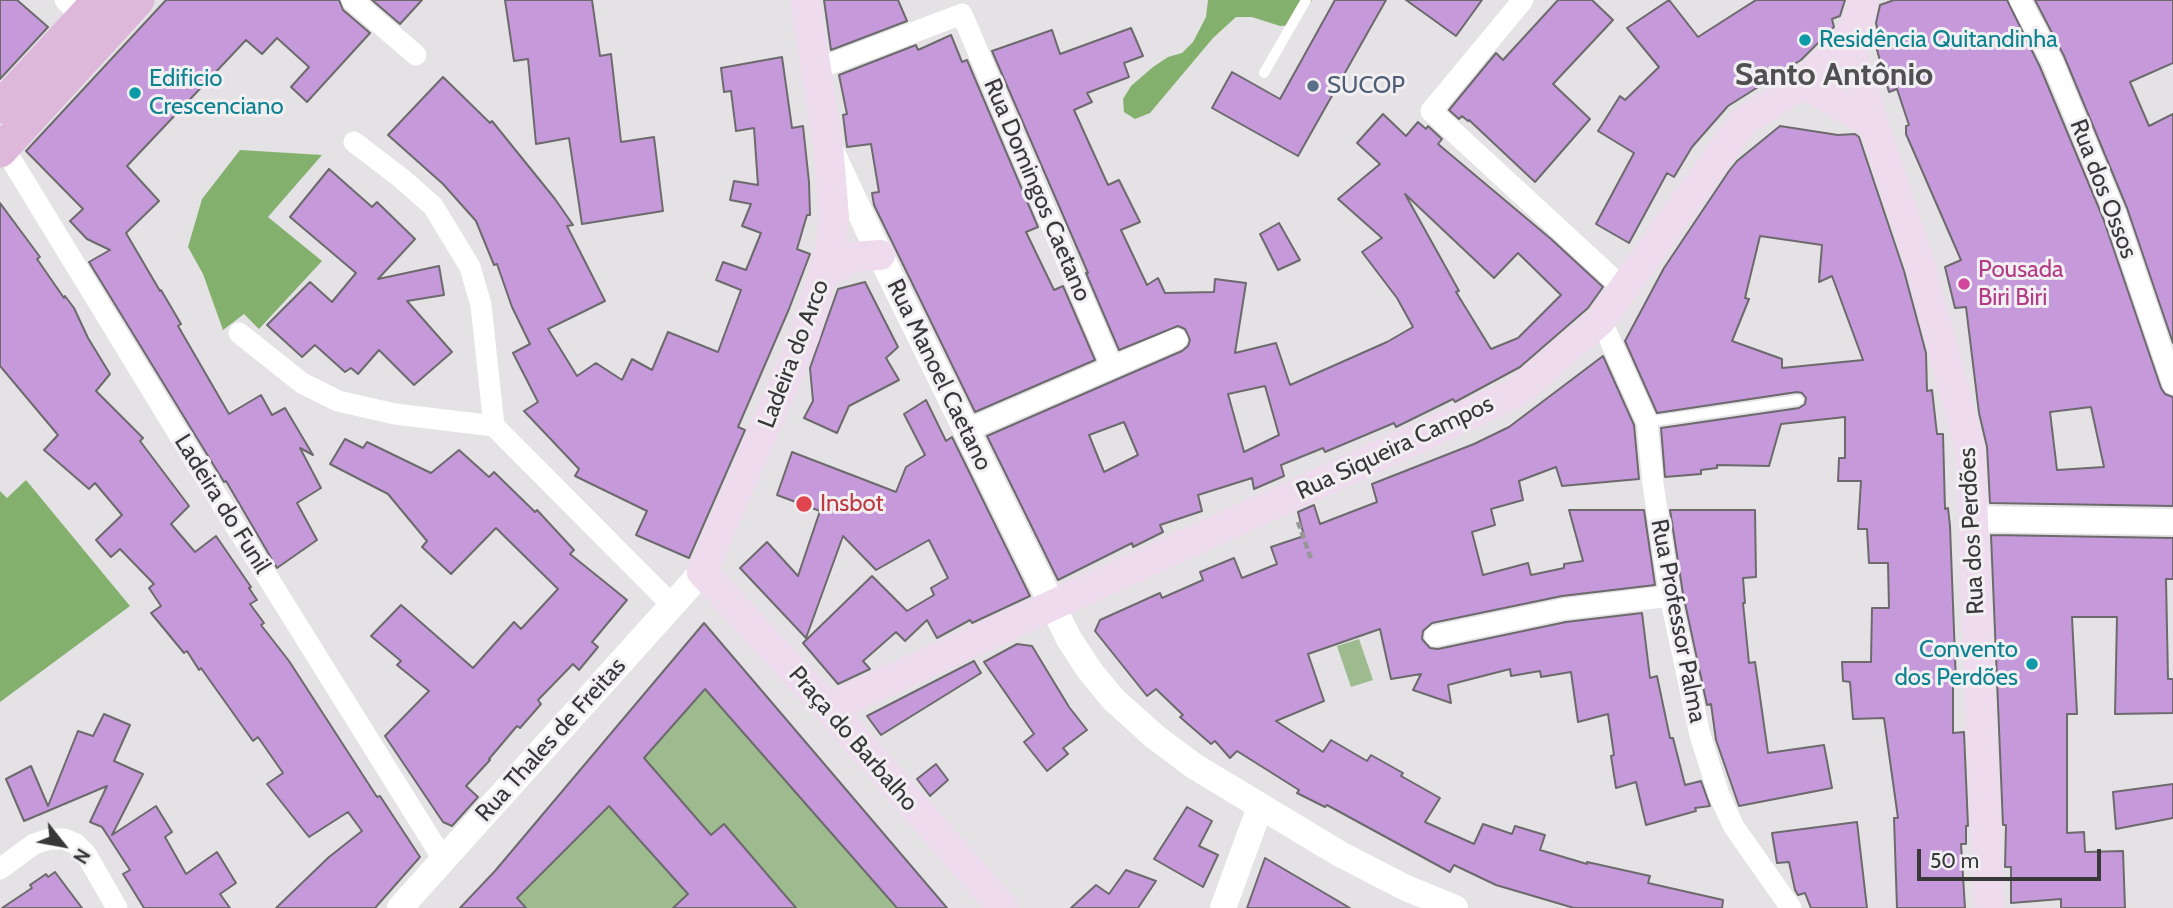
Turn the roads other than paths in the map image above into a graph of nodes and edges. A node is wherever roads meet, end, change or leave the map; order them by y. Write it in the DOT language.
graph roads {
  1 [pos="138,0"];
  2 [pos="352,0"];
  3 [pos="805,0"];
  4 [pos="1306,0"];
  5 [pos="1523,0"];
  6 [pos="1863,0"];
  7 [pos="2020,0"];
  8 [pos="82,6"];
  9 [pos="1848,38"];
  10 [pos="416,55"];
  11 [pos="817,69"];
  12 [pos="1264,73"];
  13 [pos="1803,83"];
  14 [pos="0,107"];
  15 [pos="1874,125"];
  16 [pos="354,142"];
  17 [pos="828,145"];
  18 [pos="2,149"];
  19 [pos="880,256"];
  20 [pos="825,274"];
  21 [pos="1623,288"];
  22 [pos="1601,320"];
  23 [pos="239,333"];
  24 [pos="1177,339"];
  25 [pos="1111,365"];
  26 [pos="2173,384"];
  27 [pos="1798,400"];
  28 [pos="1647,422"];
  29 [pos="494,426"];
  30 [pos="967,430"];
  31 [pos="1973,519"];
  32 [pos="2173,522"];
  33 [pos="702,572"];
  34 [pos="1670,596"];
  35 [pos="1053,604"];
  36 [pos="672,605"];
  37 [pos="1435,635"];
  38 [pos="828,708"];
  39 [pos="1259,807"];
  40 [pos="443,859"];
  41 [pos="0,869"];
  42 [pos="117,908"];
  43 [pos="400,908"];
  44 [pos="1003,908"];
  45 [pos="1223,908"];
  46 [pos="1455,908"];
  47 [pos="1791,908"];
  48 [pos="1989,908"];
  1 -- 18 [label="main road"];
  2 -- 10 [label="street"];
  3 -- 11 [label="main road, Ladeira do Arco"];
  4 -- 12 [label="lane"];
  5 -- 21 [label="street"];
  6 -- 9 [label="main road"];
  7 -- 26 [label="street, Rua dos Ossos"];
  8 -- 14 [label="main road"];
  9 -- 13 [label="main road, Rua Siqueira Campos"];
  9 -- 15 [label="main road, Rua dos Perdões"];
  11 -- 17 [label="main road, Ladeira do Arco"];
  11 -- 25 [label="street, Rua Domingos Caetano"];
  13 -- 15 [label="main road"];
  13 -- 21 [label="main road, Rua Siqueira Campos"];
  15 -- 31 [label="main road, Rua dos Perdões"];
  16 -- 29 [label="street"];
  17 -- 19 [label="street, Rua Manoel Caetano"];
  17 -- 20 [label="main road, Ladeira do Arco"];
  18 -- 40 [label="street, Ladeira do Funil"];
  19 -- 20 [label="main road"];
  19 -- 30 [label="street, Rua Manoel Caetano"];
  20 -- 33 [label="main road, Ladeira do Arco"];
  21 -- 22 [label="main road, Rua Siqueira Campos"];
  22 -- 28 [label="street, Rua Professor Palma"];
  22 -- 35 [label="main road, Rua Siqueira Campos"];
  23 -- 29 [label="street"];
  24 -- 25 [label="street"];
  25 -- 30 [label="street"];
  27 -- 28 [label="lane"];
  28 -- 34 [label="street, Rua Professor Palma"];
  29 -- 36 [label="street"];
  30 -- 35 [label="street, Rua Manoel Caetano"];
  31 -- 32 [label="street"];
  31 -- 48 [label="main road, Rua dos Perdões"];
  33 -- 36 [label="street, Rua Thales de Freitas"];
  33 -- 38 [label="main road, Praça do Barbalho"];
  34 -- 37 [label="street"];
  34 -- 47 [label="street, Rua Professor Palma"];
  35 -- 38 [label="main road, Rua Siqueira Campos"];
  35 -- 39 [label="street, Rua Manoel Caetano"];
  36 -- 40 [label="street, Rua Thales de Freitas"];
  38 -- 44 [label="main road, Praça do Barbalho"];
  39 -- 45 [label="street"];
  39 -- 46 [label="street, Rua Manoel Caetano"];
  40 -- 43 [label="street, Rua Thales de Freitas"];
  41 -- 42 [label="street"];
}
